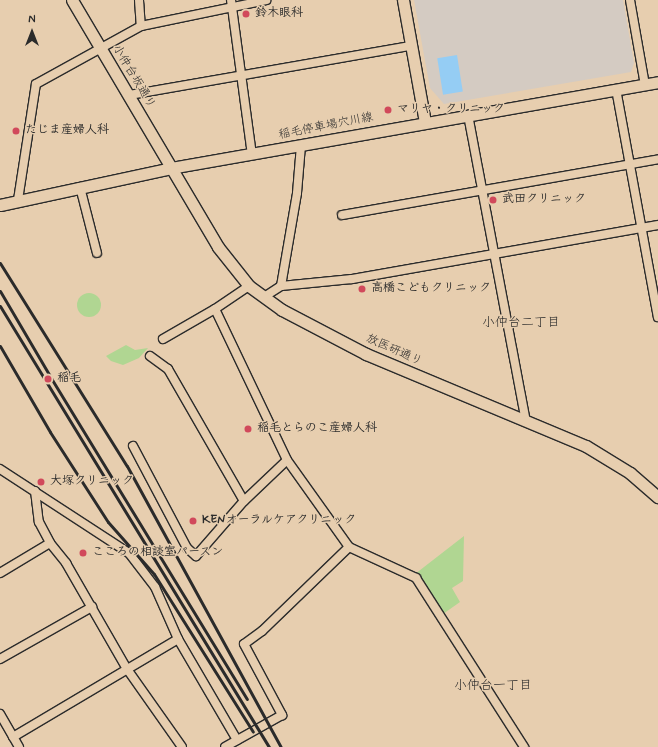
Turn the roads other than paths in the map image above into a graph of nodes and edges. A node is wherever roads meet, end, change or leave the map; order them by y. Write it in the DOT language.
graph roads {
  1 [pos="72,0"];
  2 [pos="139,0"];
  3 [pos="266,0"];
  4 [pos="403,0"];
  5 [pos="630,0"];
  6 [pos="232,3"];
  7 [pos="141,26"];
  8 [pos="411,46"];
  9 [pos="101,49"];
  10 [pos="241,75"];
  11 [pos="658,82"];
  12 [pos="645,85"];
  13 [pos="616,89"];
  14 [pos="129,95"];
  15 [pos="468,115"];
  16 [pos="425,122"];
  17 [pos="301,145"];
  18 [pos="252,155"];
  19 [pos="658,159"];
  20 [pos="630,164"];
  21 [pos="171,168"];
  22 [pos="80,187"];
  23 [pos="482,190"];
  24 [pos="18,200"];
  25 [pos="0,204"];
  26 [pos="342,215"];
  27 [pos="658,225"];
  28 [pos="642,228"];
  29 [pos="97,253"];
  30 [pos="494,254"];
  31 [pos="249,286"];
  32 [pos="281,286"];
  33 [pos="656,291"];
  34 [pos="264,297"];
  35 [pos="216,309"];
  36 [pos="658,317"];
  37 [pos="163,339"];
  38 [pos="150,356"];
  39 [pos="526,421"];
  40 [pos="133,446"];
  41 [pos="287,460"];
  42 [pos="0,469"];
  43 [pos="35,491"];
  44 [pos="658,497"];
  45 [pos="244,501"];
  46 [pos="50,543"];
  47 [pos="350,547"];
  48 [pos="0,573"];
  49 [pos="92,608"];
  50 [pos="178,638"];
  51 [pos="0,659"];
  52 [pos="127,669"];
  53 [pos="0,715"];
  54 [pos="13,737"];
  55 [pos="237,740"];
  56 [pos="19,747"];
  57 [pos="182,747"];
  58 [pos="225,747"];
  59 [pos="524,747"];
  1 -- 9 [label="street, 小仲台坂通り"];
  2 -- 7 [label="street"];
  3 -- 6 [label="street"];
  4 -- 8 [label="street"];
  5 -- 12 [label="street"];
  6 -- 7 [label="street"];
  6 -- 10 [label="street"];
  7 -- 9 [label="street"];
  8 -- 10 [label="street"];
  8 -- 16 [label="street"];
  9 -- 14 [label="street, 小仲台坂通り"];
  9 -- 24 [label="street"];
  10 -- 14 [label="street"];
  10 -- 18 [label="street"];
  11 -- 12 [label="street, 稲毛停車場穴川線"];
  12 -- 13 [label="street, 稲毛停車場穴川線"];
  13 -- 15 [label="street, 稲毛停車場穴川線"];
  13 -- 20 [label="street"];
  14 -- 21 [label="street, 小仲台坂通り"];
  15 -- 16 [label="street, 稲毛停車場穴川線"];
  15 -- 23 [label="street"];
  16 -- 17 [label="street, 稲毛停車場穴川線"];
  17 -- 18 [label="street, 稲毛停車場穴川線"];
  17 -- 32 [label="street"];
  18 -- 21 [label="street, 稲毛停車場穴川線"];
  19 -- 20 [label="street"];
  20 -- 23 [label="street"];
  20 -- 28 [label="street"];
  21 -- 22 [label="street, 稲毛停車場穴川線"];
  21 -- 31 [label="street, 放医研通り"];
  22 -- 24 [label="street, 稲毛停車場穴川線"];
  22 -- 29 [label="street"];
  23 -- 26 [label="street"];
  23 -- 30 [label="street"];
  24 -- 25 [label="street, 稲毛停車場穴川線"];
  27 -- 28 [label="street"];
  28 -- 30 [label="street"];
  28 -- 33 [label="street"];
  30 -- 32 [label="street"];
  30 -- 39 [label="street"];
  31 -- 34 [label="street, 放医研通り"];
  31 -- 35 [label="street"];
  32 -- 34 [label="street"];
  33 -- 36 [label="street"];
  34 -- 39 [label="street, 放医研通り"];
  35 -- 37 [label="street"];
  35 -- 41 [label="street"];
  38 -- 45 [label="street"];
  39 -- 44 [label="street, 放医研通り"];
  40 -- 45 [label="street"];
  41 -- 45 [label="street"];
  41 -- 47 [label="street"];
  42 -- 43 [label="street"];
  43 -- 46 [label="street"];
  43 -- 50 [label="street"];
  46 -- 48 [label="street"];
  46 -- 49 [label="street"];
  47 -- 55 [label="street"];
  47 -- 59 [label="street"];
  49 -- 51 [label="street"];
  49 -- 52 [label="street"];
  50 -- 52 [label="street"];
  50 -- 55 [label="street"];
  52 -- 54 [label="street"];
  52 -- 57 [label="street"];
  53 -- 54 [label="street"];
  54 -- 56 [label="street"];
  55 -- 58 [label="street"];
}
